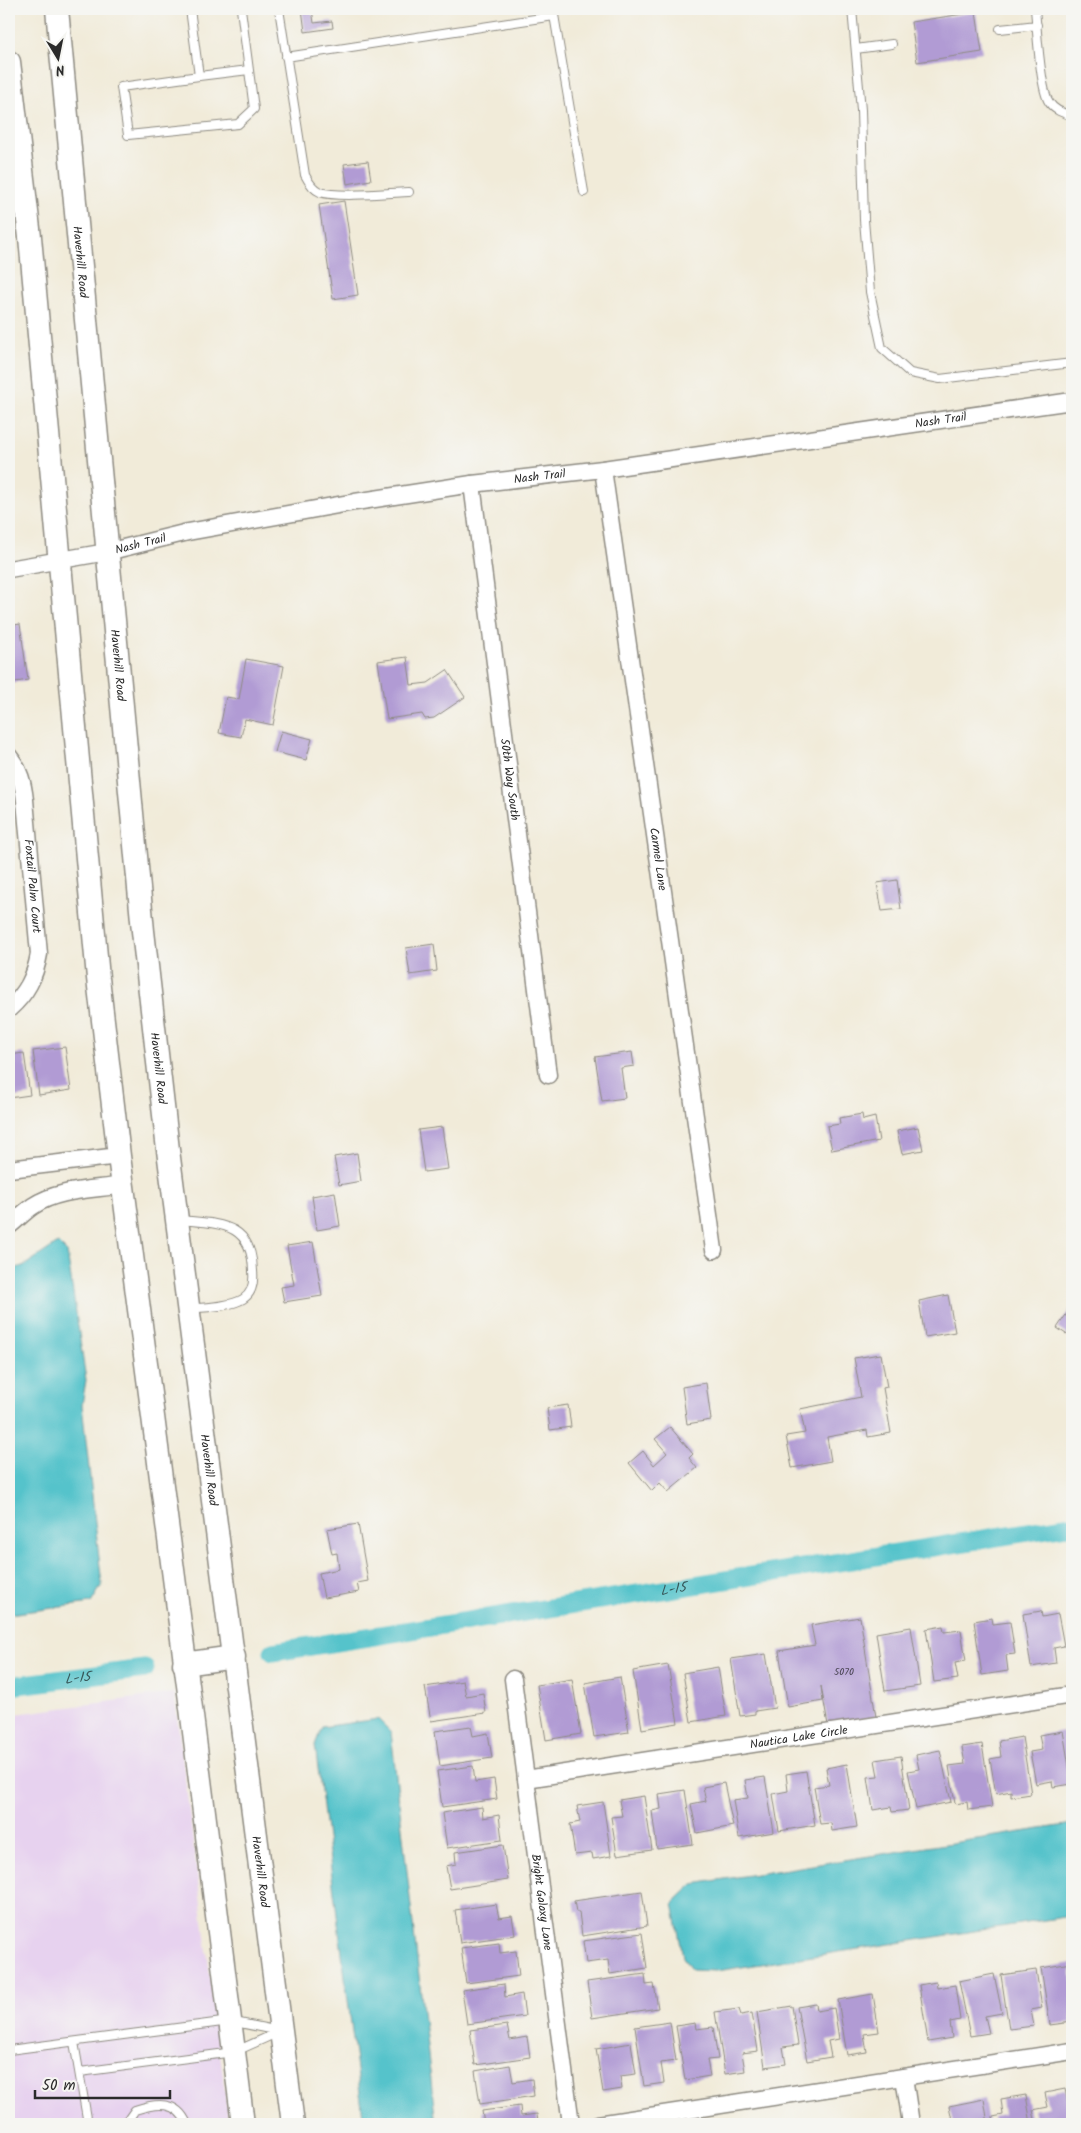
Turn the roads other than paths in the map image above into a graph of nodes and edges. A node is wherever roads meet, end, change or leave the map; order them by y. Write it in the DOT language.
graph roads {
  1 [pos="57,9"];
  2 [pos="190,9"];
  3 [pos="241,9"];
  4 [pos="279,9"];
  5 [pos="852,9"];
  6 [pos="1035,9"];
  7 [pos="554,12"];
  8 [pos="1037,25"];
  9 [pos="1000,28"];
  10 [pos="892,44"];
  11 [pos="856,49"];
  12 [pos="286,57"];
  13 [pos="9,62"];
  14 [pos="249,70"];
  15 [pos="200,76"];
  16 [pos="1072,116"];
  17 [pos="410,192"];
  18 [pos="584,192"];
  19 [pos="1072,363"];
  20 [pos="1072,401"];
  21 [pos="603,469"];
  22 [pos="472,484"];
  23 [pos="107,552"];
  24 [pos="59,561"];
  25 [pos="9,569"];
  26 [pos="9,756"];
  27 [pos="9,1009"];
  28 [pos="548,1075"];
  29 [pos="119,1156"];
  30 [pos="9,1169"];
  31 [pos="123,1185"];
  32 [pos="177,1219"];
  33 [pos="9,1226"];
  34 [pos="714,1250"];
  35 [pos="189,1309"];
  36 [pos="234,1657"];
  37 [pos="184,1664"];
  38 [pos="513,1679"];
  39 [pos="1072,1695"];
  40 [pos="526,1779"];
  41 [pos="230,2022"];
  42 [pos="281,2031"];
  43 [pos="74,2042"];
  44 [pos="9,2050"];
  45 [pos="1072,2051"];
  46 [pos="234,2052"];
  47 [pos="80,2072"];
  48 [pos="904,2077"];
  49 [pos="88,2124"];
  50 [pos="125,2124"];
  51 [pos="187,2124"];
  52 [pos="243,2124"];
  53 [pos="293,2124"];
  54 [pos="571,2124"];
  55 [pos="598,2124"];
  56 [pos="912,2124"];
  1 -- 23 [label="street, Haverhill Road"];
  2 -- 15 [label="lane"];
  3 -- 14 [label="lane"];
  4 -- 12 [label="lane"];
  5 -- 11 [label="lane"];
  6 -- 8 [label="lane"];
  7 -- 12 [label="lane"];
  7 -- 18 [label="lane"];
  8 -- 9 [label="lane"];
  8 -- 16 [label="lane"];
  10 -- 11 [label="lane"];
  11 -- 19 [label="lane"];
  12 -- 17 [label="lane"];
  13 -- 24 [label="street"];
  14 -- 15 [label="lane"];
  14 -- 15 [label="lane"];
  20 -- 21 [label="street, Nash Trail"];
  21 -- 22 [label="street, Nash Trail"];
  21 -- 34 [label="street, Carmel Lane"];
  22 -- 23 [label="street, Nash Trail"];
  22 -- 28 [label="street, 50th Way South"];
  23 -- 24 [label="street, Nash Trail"];
  23 -- 32 [label="street, Haverhill Road"];
  24 -- 25 [label="street, Nash Trail"];
  24 -- 29 [label="street"];
  26 -- 27 [label="street, Foxtail Palm Court"];
  29 -- 30 [label="street"];
  29 -- 31 [label="street"];
  31 -- 33 [label="street"];
  31 -- 37 [label="street"];
  32 -- 35 [label="street, Haverhill Road"];
  32 -- 35 [label="lane"];
  35 -- 36 [label="street, Haverhill Road"];
  36 -- 37 [label="street"];
  36 -- 42 [label="street, Haverhill Road"];
  37 -- 41 [label="street"];
  38 -- 40 [label="street, Bright Galaxy Lane"];
  39 -- 40 [label="street, Nautica Lake Circle"];
  40 -- 54 [label="street, Bright Galaxy Lane"];
  41 -- 42 [label="lane"];
  41 -- 43 [label="lane"];
  41 -- 46 [label="street"];
  42 -- 46 [label="lane"];
  42 -- 53 [label="street, Haverhill Road"];
  43 -- 44 [label="lane"];
  43 -- 47 [label="lane"];
  45 -- 48 [label="street"];
  46 -- 47 [label="lane"];
  46 -- 52 [label="street"];
  47 -- 49 [label="lane"];
  48 -- 55 [label="street"];
  48 -- 56 [label="street"];
  50 -- 51 [label="lane"];
}
